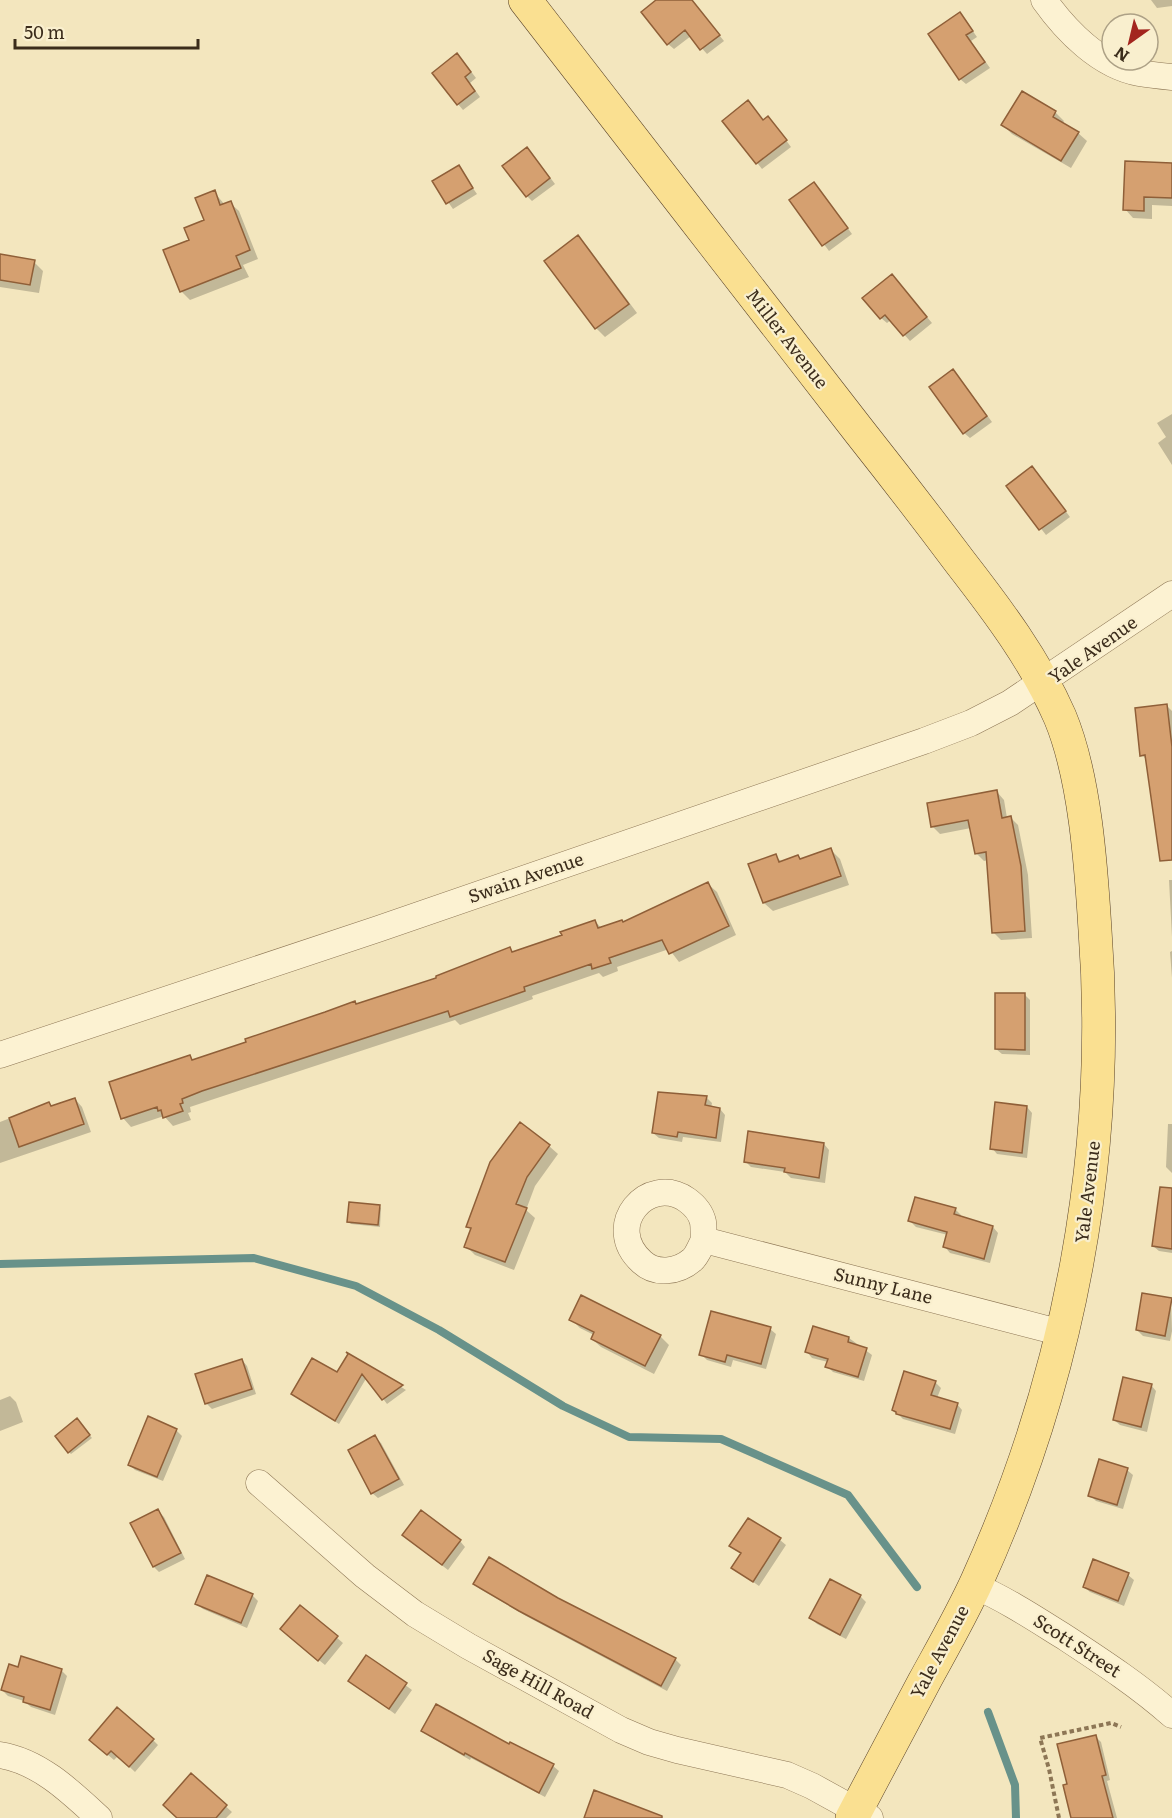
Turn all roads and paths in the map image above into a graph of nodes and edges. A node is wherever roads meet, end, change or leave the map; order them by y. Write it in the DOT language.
graph roads {
  1 [pos="525,0"];
  2 [pos="1044,0"];
  3 [pos="1172,77"];
  4 [pos="1172,594"];
  5 [pos="1043,682"];
  6 [pos="0,1055"];
  7 [pos="704,1240"];
  8 [pos="1062,1333"];
  9 [pos="259,1483"];
  10 [pos="975,1586"];
  11 [pos="1172,1715"];
  12 [pos="1121,1727"];
  13 [pos="0,1755"];
  14 [pos="859,1815"];
  15 [pos="99,1818"];
  16 [pos="1059,1818"];
  1 -- 5 [label="main road, Miller Avenue"];
  2 -- 3 [label="street"];
  4 -- 5 [label="street, Yale Avenue"];
  5 -- 6 [label="street, Swain Avenue"];
  5 -- 8 [label="main road, Yale Avenue"];
  7 -- 8 [label="street, Sunny Lane"];
  8 -- 10 [label="main road, Yale Avenue"];
  9 -- 14 [label="street, Sage Hill Road"];
  10 -- 11 [label="street, Scott Street"];
  10 -- 14 [label="main road, Yale Avenue"];
  12 -- 16 [label="path"];
  13 -- 15 [label="street"];
}
